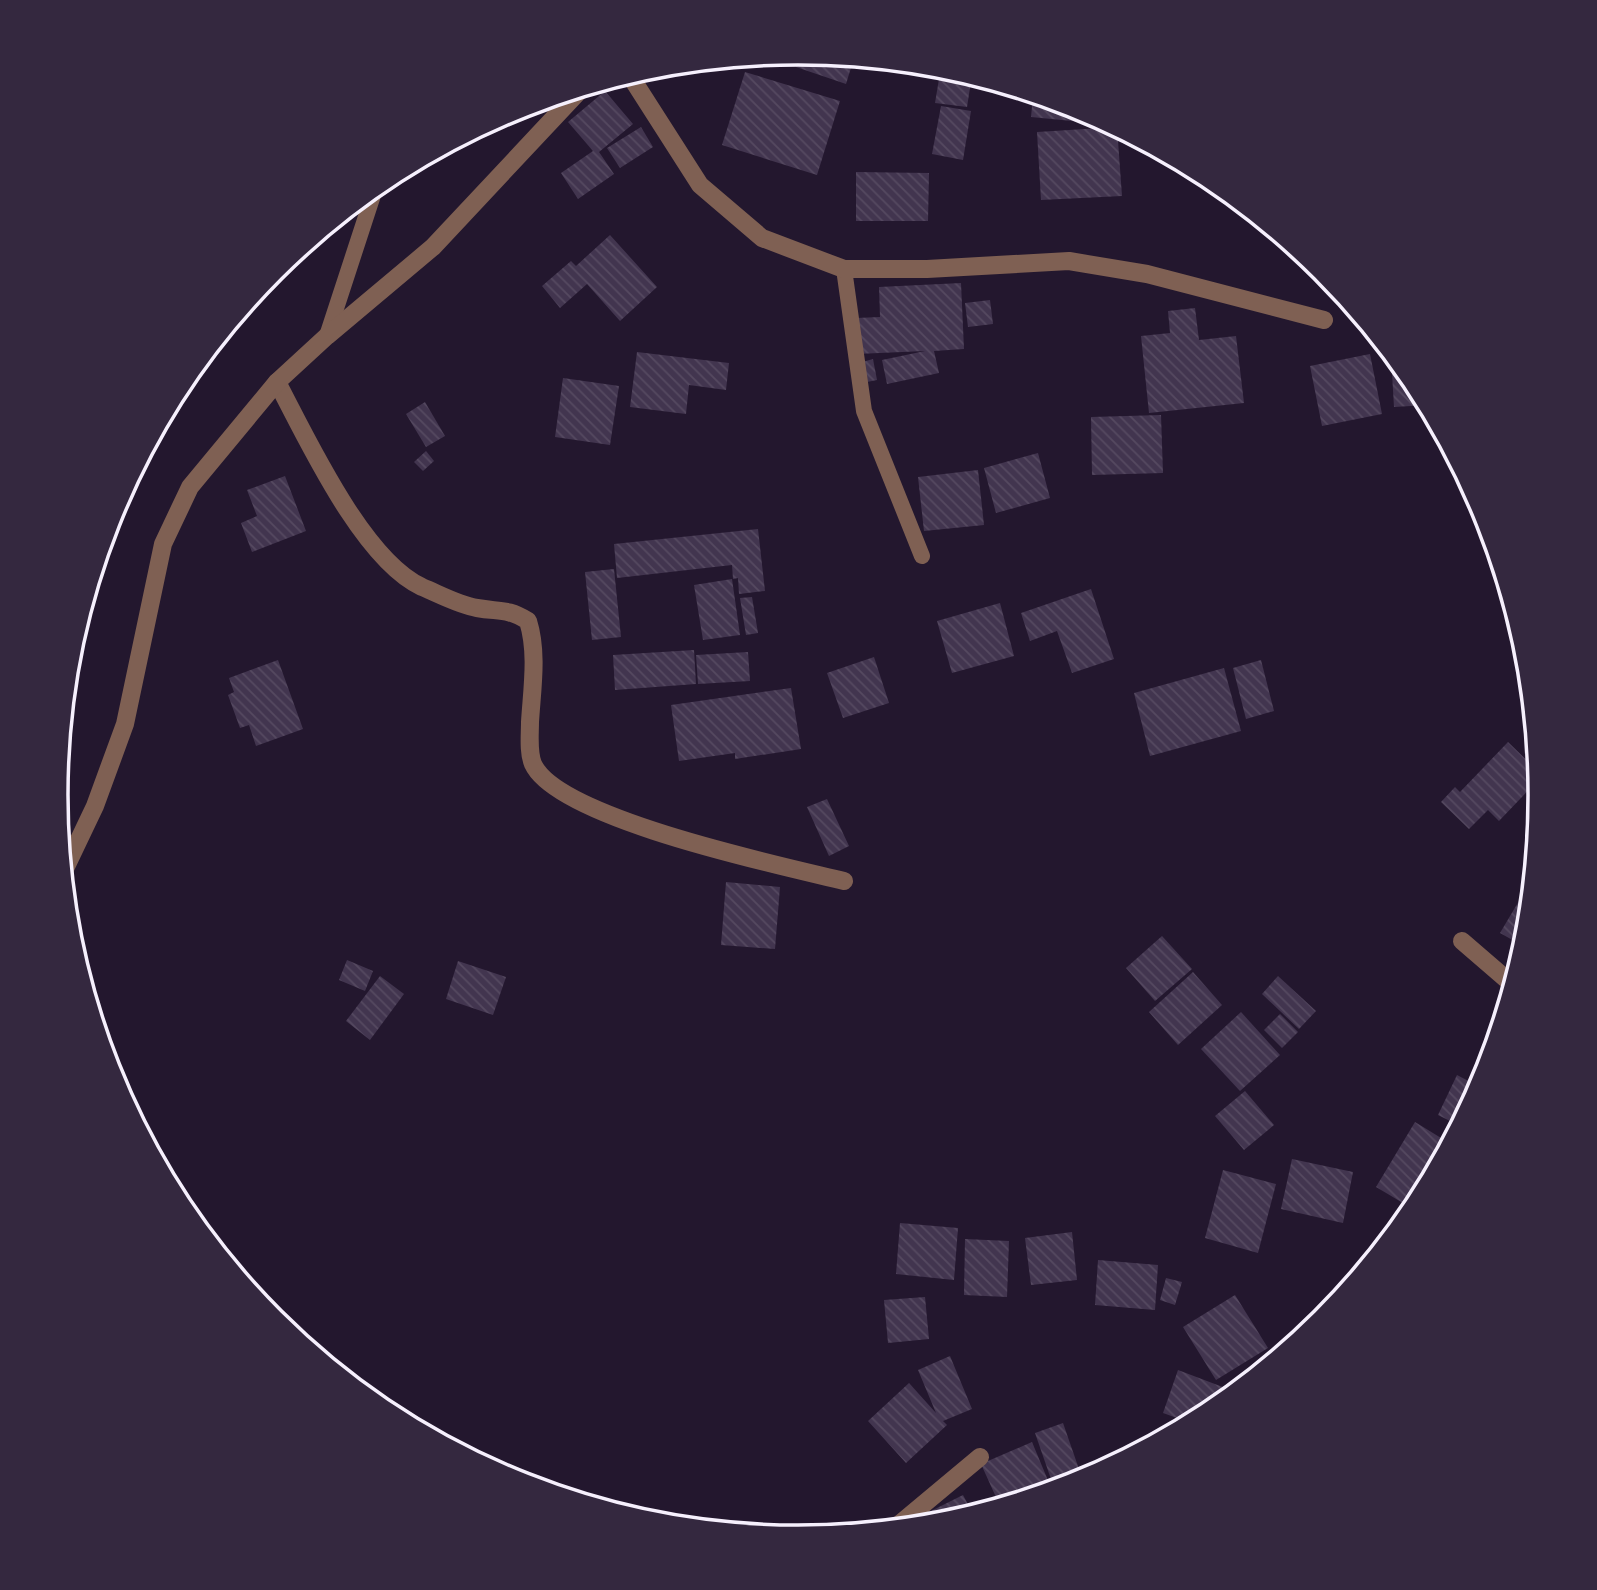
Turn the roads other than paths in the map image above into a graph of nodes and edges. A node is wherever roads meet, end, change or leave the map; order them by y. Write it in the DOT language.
graph roads {
  1 [pos="635,84"];
  2 [pos="568,103"];
  3 [pos="370,205"];
  4 [pos="844,270"];
  5 [pos="1324,320"];
  6 [pos="327,335"];
  7 [pos="277,382"];
  8 [pos="922,555"];
  9 [pos="71,856"];
  10 [pos="844,881"];
  11 [pos="1462,941"];
  12 [pos="1505,978"];
  13 [pos="980,1457"];
  14 [pos="909,1516"];
  1 -- 4 [label="street"];
  2 -- 6 [label="street"];
  3 -- 6 [label="lane"];
  4 -- 5 [label="street"];
  4 -- 8 [label="lane"];
  6 -- 7 [label="street"];
  7 -- 9 [label="street"];
  7 -- 10 [label="street"];
  11 -- 12 [label="street"];
  13 -- 14 [label="street"];
}
